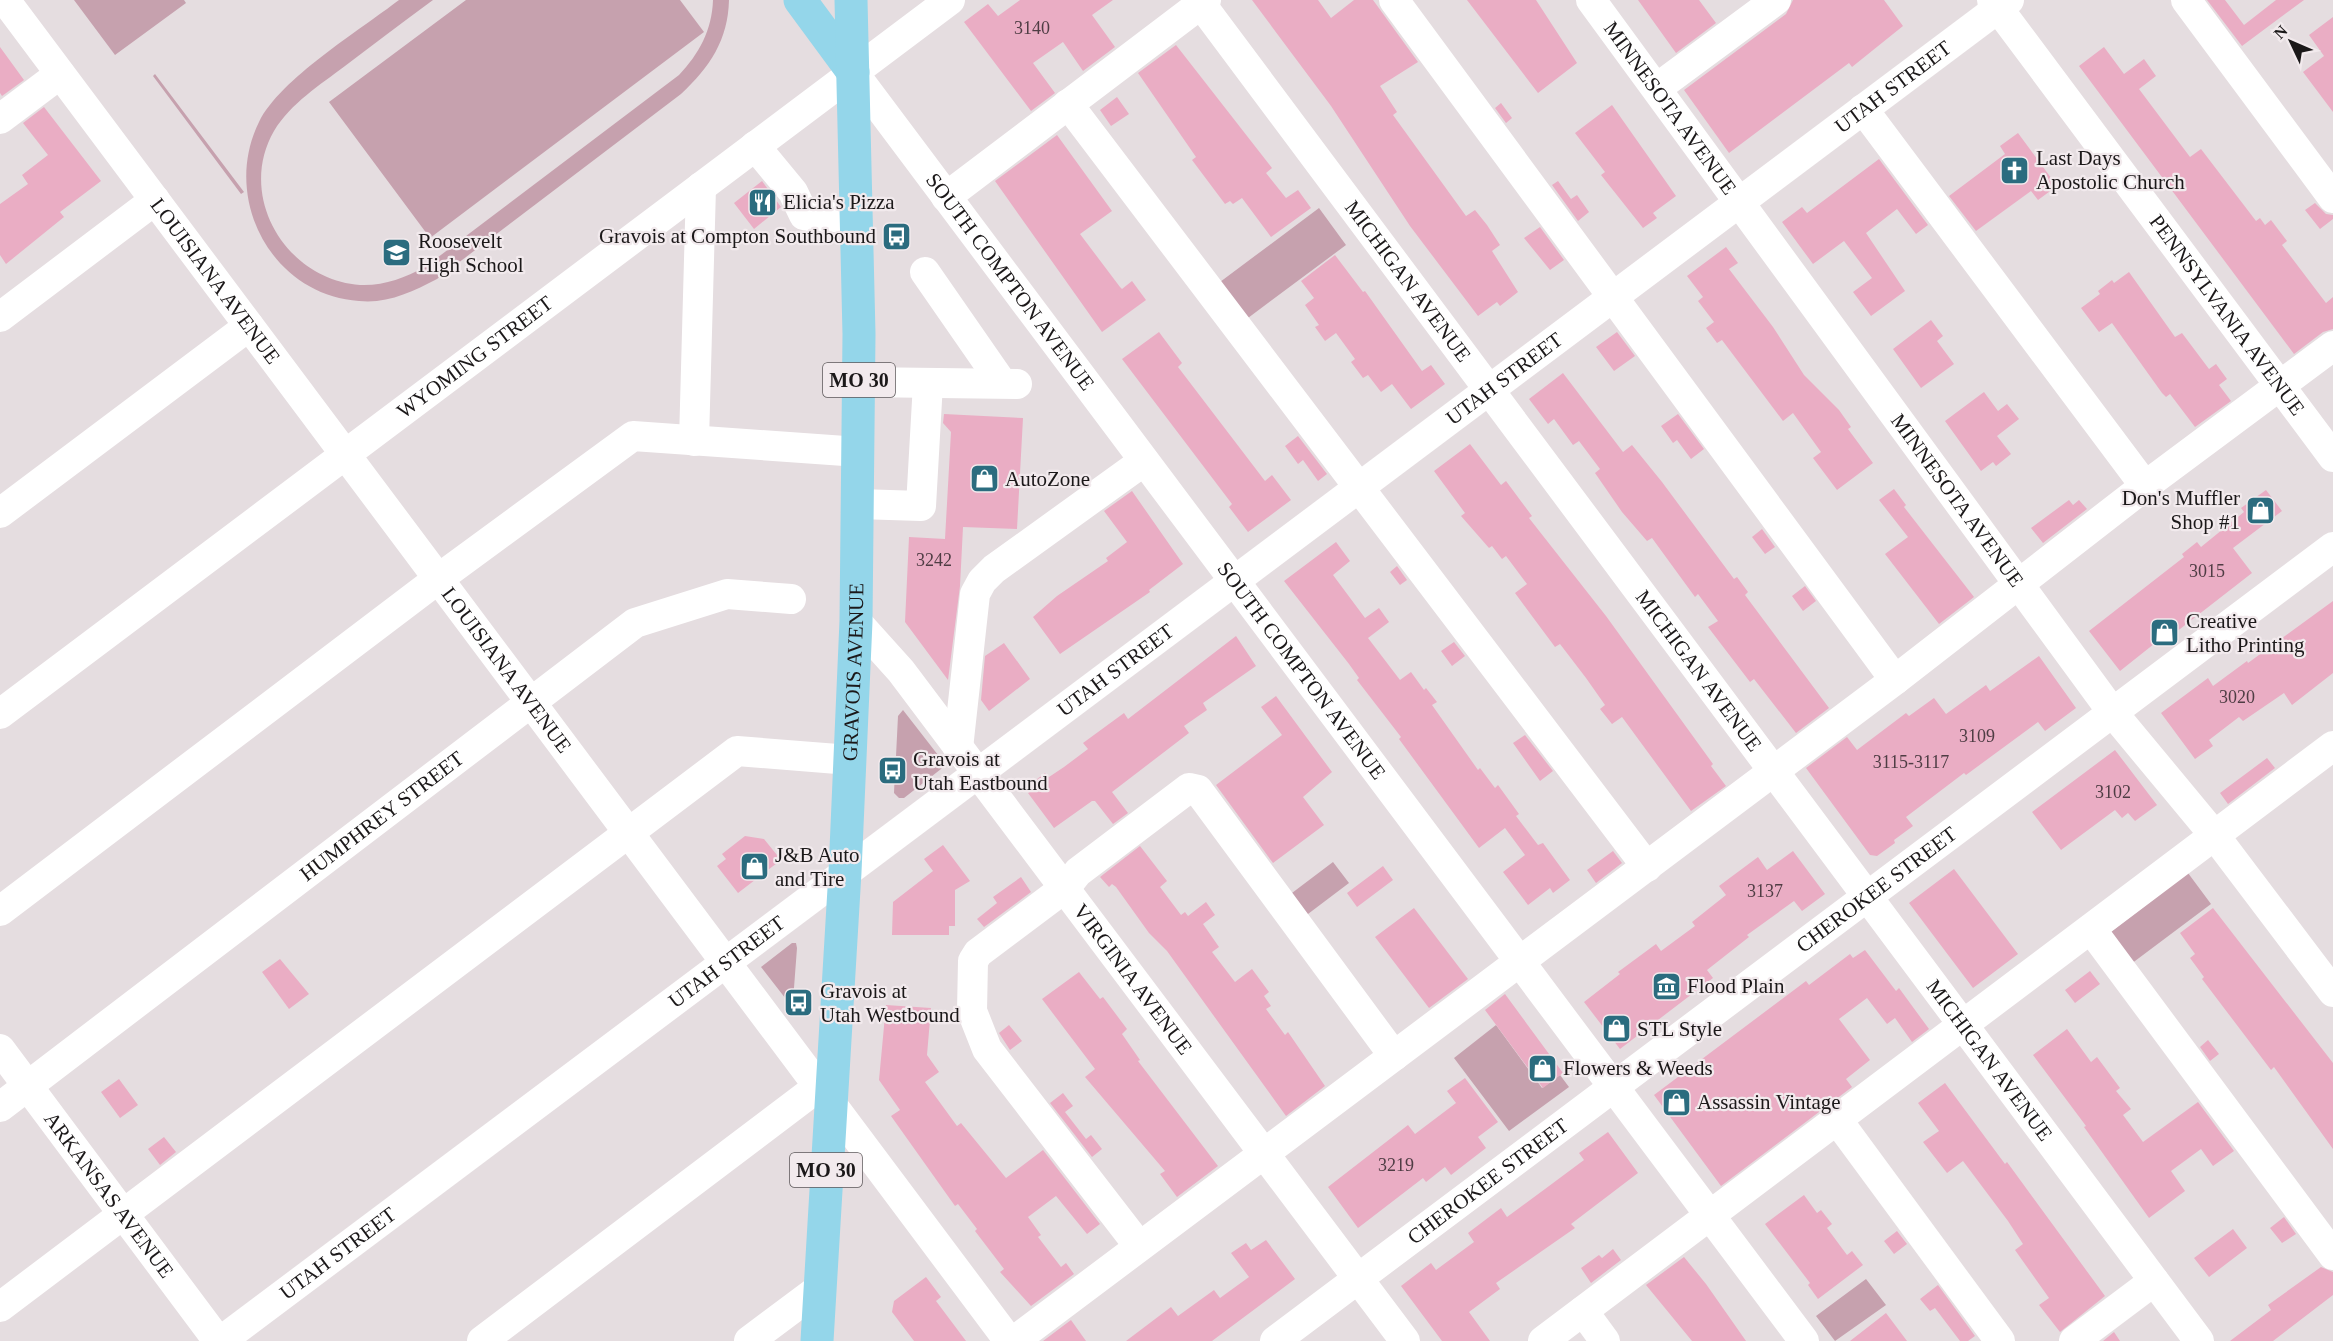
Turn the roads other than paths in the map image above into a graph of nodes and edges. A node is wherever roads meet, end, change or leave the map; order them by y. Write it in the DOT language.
graph roads {
  1 [pos="5,0"];
  2 [pos="800,0"];
  3 [pos="851,0"];
  4 [pos="950,0"];
  5 [pos="1394,0"];
  6 [pos="1591,0"];
  7 [pos="1776,0"];
  8 [pos="2186,0"];
  9 [pos="1202,1"];
  10 [pos="1999,3"];
  11 [pos="853,72"];
  12 [pos="60,74"];
  13 [pos="1657,88"];
  14 [pos="1068,104"];
  15 [pos="1863,109"];
  16 [pos="0,119"];
  17 [pos="755,146"];
  18 [pos="701,186"];
  19 [pos="946,196"];
  20 [pos="2333,198"];
  21 [pos="155,200"];
  22 [pos="1741,201"];
  23 [pos="857,217"];
  24 [pos="925,272"];
  25 [pos="1613,297"];
  26 [pos="0,317"];
  27 [pos="249,326"];
  28 [pos="2333,346"];
  29 [pos="859,382"];
  30 [pos="928,383"];
  31 [pos="2280,386"];
  32 [pos="1489,390"];
  33 [pos="694,441"];
  34 [pos="859,452"];
  35 [pos="345,455"];
  36 [pos="2333,457"];
  37 [pos="1144,461"];
  38 [pos="2145,486"];
  39 [pos="1358,488"];
  40 [pos="858,504"];
  41 [pos="0,513"];
  42 [pos="2333,547"];
  43 [pos="438,579"];
  44 [pos="1234,581"];
  45 [pos="2020,584"];
  46 [pos="791,599"];
  47 [pos="856,621"];
  48 [pos="1895,680"];
  49 [pos="531,704"];
  50 [pos="2113,713"];
  51 [pos="0,714"];
  52 [pos="2333,746"];
  53 [pos="958,748"];
  54 [pos="850,760"];
  55 [pos="1773,771"];
  56 [pos="978,772"];
  57 [pos="628,833"];
  58 [pos="2215,836"];
  59 [pos="1647,867"];
  60 [pos="845,872"];
  61 [pos="1066,887"];
  62 [pos="1867,897"];
  63 [pos="0,912"];
  64 [pos="2091,929"];
  65 [pos="1520,961"];
  66 [pos="725,963"];
  67 [pos="2333,992"];
  68 [pos="1963,1025"];
  69 [pos="0,1049"];
  70 [pos="1394,1056"];
  71 [pos="28,1086"];
  72 [pos="1614,1087"];
  73 [pos="824,1094"];
  74 [pos="0,1107"];
  75 [pos="1838,1121"];
  76 [pos="1263,1152"];
  77 [pos="124,1215"];
  78 [pos="1710,1217"];
  79 [pos="1138,1246"];
  80 [pos="2333,1255"];
  81 [pos="1358,1279"];
  82 [pos="2154,1281"];
  83 [pos="820,1288"];
  84 [pos="0,1307"];
  85 [pos="1583,1311"];
  86 [pos="219,1341"];
  87 [pos="482,1341"];
  88 [pos="749,1341"];
  89 [pos="817,1341"];
  90 [pos="1009,1341"];
  91 [pos="1014,1341"];
  92 [pos="1275,1341"];
  93 [pos="1405,1341"];
  94 [pos="1543,1341"];
  95 [pos="1605,1341"];
  96 [pos="1804,1341"];
  97 [pos="2000,1341"];
  98 [pos="2074,1341"];
  99 [pos="2199,1341"];
  1 -- 12 [label="street, LOUISIANA AVENUE"];
  2 -- 11 [label="main road, SOUTH COMPTON AVENUE"];
  3 -- 11 [label="main road, GRAVOIS AVENUE / MO 30"];
  4 -- 11 [label="street, WYOMING STREET"];
  5 -- 25 [label="street"];
  6 -- 13 [label="street, MINNESOTA AVENUE"];
  7 -- 13 [label="street"];
  8 -- 20 [label="street"];
  9 -- 14 [label="street"];
  9 -- 32 [label="street, MICHIGAN AVENUE"];
  10 -- 15 [label="street, UTAH STREET"];
  10 -- 31 [label="street, PENNSYLVANIA AVENUE"];
  11 -- 17 [label="street, WYOMING STREET"];
  11 -- 19 [label="street, SOUTH COMPTON AVENUE"];
  11 -- 23 [label="main road, GRAVOIS AVENUE / MO 30"];
  12 -- 16 [label="street"];
  12 -- 21 [label="street, LOUISIANA AVENUE"];
  13 -- 22 [label="street, MINNESOTA AVENUE"];
  14 -- 19 [label="street"];
  14 -- 39 [label="street"];
  15 -- 22 [label="street, UTAH STREET"];
  15 -- 38 [label="street"];
  17 -- 18 [label="street, WYOMING STREET"];
  17 -- 23 [label="street"];
  18 -- 33 [label="street"];
  18 -- 35 [label="street, WYOMING STREET"];
  19 -- 37 [label="street, SOUTH COMPTON AVENUE"];
  21 -- 26 [label="street"];
  21 -- 27 [label="street, LOUISIANA AVENUE"];
  22 -- 25 [label="street, UTAH STREET"];
  22 -- 45 [label="street, MINNESOTA AVENUE"];
  23 -- 29 [label="main road, GRAVOIS AVENUE / MO 30"];
  24 -- 30 [label="street"];
  25 -- 32 [label="street, UTAH STREET"];
  25 -- 48 [label="street"];
  27 -- 35 [label="street, LOUISIANA AVENUE"];
  27 -- 41 [label="street"];
  28 -- 31 [label="street"];
  29 -- 30 [label="street"];
  29 -- 34 [label="main road, GRAVOIS AVENUE / MO 30"];
  30 -- 40 [label="street"];
  31 -- 36 [label="street, PENNSYLVANIA AVENUE"];
  31 -- 38 [label="street"];
  32 -- 39 [label="street, UTAH STREET"];
  32 -- 55 [label="street, MICHIGAN AVENUE"];
  33 -- 34 [label="street"];
  33 -- 43 [label="street"];
  34 -- 40 [label="main road, GRAVOIS AVENUE / MO 30"];
  35 -- 43 [label="street, LOUISIANA AVENUE"];
  35 -- 51 [label="street, WYOMING STREET"];
  37 -- 44 [label="street, SOUTH COMPTON AVENUE"];
  37 -- 53 [label="street"];
  38 -- 45 [label="street"];
  39 -- 44 [label="street, UTAH STREET"];
  39 -- 59 [label="street"];
  40 -- 47 [label="main road, GRAVOIS AVENUE / MO 30"];
  42 -- 50 [label="street, CHEROKEE STREET"];
  43 -- 49 [label="street, LOUISIANA AVENUE"];
  43 -- 63 [label="street"];
  44 -- 56 [label="street, UTAH STREET"];
  44 -- 65 [label="street, SOUTH COMPTON AVENUE"];
  45 -- 48 [label="street"];
  45 -- 50 [label="street, MINNESOTA AVENUE"];
  46 -- 49 [label="street, HUMPHREY STREET"];
  47 -- 53 [label="street, VIRGINIA AVENUE"];
  47 -- 54 [label="main road, GRAVOIS AVENUE / MO 30"];
  48 -- 55 [label="street"];
  49 -- 57 [label="street, LOUISIANA AVENUE"];
  49 -- 71 [label="street, HUMPHREY STREET"];
  50 -- 58 [label="street, MINNESOTA AVENUE"];
  50 -- 62 [label="street, CHEROKEE STREET"];
  52 -- 58 [label="street"];
  53 -- 56 [label="street, VIRGINIA AVENUE"];
  54 -- 57 [label="street"];
  54 -- 60 [label="main road, GRAVOIS AVENUE / MO 30"];
  55 -- 59 [label="street"];
  55 -- 62 [label="street, MICHIGAN AVENUE"];
  56 -- 60 [label="street, UTAH STREET"];
  56 -- 61 [label="street, VIRGINIA AVENUE"];
  57 -- 66 [label="street, LOUISIANA AVENUE"];
  57 -- 77 [label="street"];
  58 -- 64 [label="street"];
  58 -- 67 [label="street, MINNESOTA AVENUE"];
  59 -- 65 [label="street"];
  60 -- 66 [label="street, UTAH STREET"];
  60 -- 73 [label="main road, GRAVOIS AVENUE / MO 30"];
  61 -- 70 [label="street"];
  61 -- 76 [label="street, VIRGINIA AVENUE"];
  61 -- 79 [label="street"];
  62 -- 68 [label="street, MICHIGAN AVENUE"];
  62 -- 72 [label="street, CHEROKEE STREET"];
  64 -- 68 [label="street"];
  64 -- 80 [label="street"];
  65 -- 70 [label="street"];
  65 -- 72 [label="street, SOUTH COMPTON AVENUE"];
  66 -- 73 [label="street, LOUISIANA AVENUE"];
  66 -- 86 [label="street, UTAH STREET"];
  68 -- 75 [label="street"];
  68 -- 82 [label="street, MICHIGAN AVENUE"];
  69 -- 71 [label="street, ARKANSAS AVENUE"];
  70 -- 76 [label="street"];
  71 -- 74 [label="street, HUMPHREY STREET"];
  71 -- 77 [label="street, ARKANSAS AVENUE"];
  72 -- 78 [label="street, SOUTH COMPTON AVENUE"];
  72 -- 81 [label="street, CHEROKEE STREET"];
  73 -- 83 [label="main road, GRAVOIS AVENUE / MO 30"];
  73 -- 87 [label="street"];
  73 -- 90 [label="street, LOUISIANA AVENUE"];
  75 -- 78 [label="street"];
  75 -- 97 [label="street"];
  76 -- 79 [label="street"];
  76 -- 81 [label="street, VIRGINIA AVENUE"];
  77 -- 84 [label="street"];
  77 -- 86 [label="street, ARKANSAS AVENUE"];
  78 -- 85 [label="street"];
  78 -- 96 [label="street, SOUTH COMPTON AVENUE"];
  79 -- 91 [label="street"];
  81 -- 92 [label="street, CHEROKEE STREET"];
  81 -- 93 [label="street, VIRGINIA AVENUE"];
  82 -- 98 [label="street"];
  82 -- 99 [label="street, MICHIGAN AVENUE"];
  83 -- 88 [label="street"];
  83 -- 89 [label="main road, GRAVOIS AVENUE / MO 30"];
  85 -- 94 [label="street"];
  85 -- 95 [label="street"];
}
